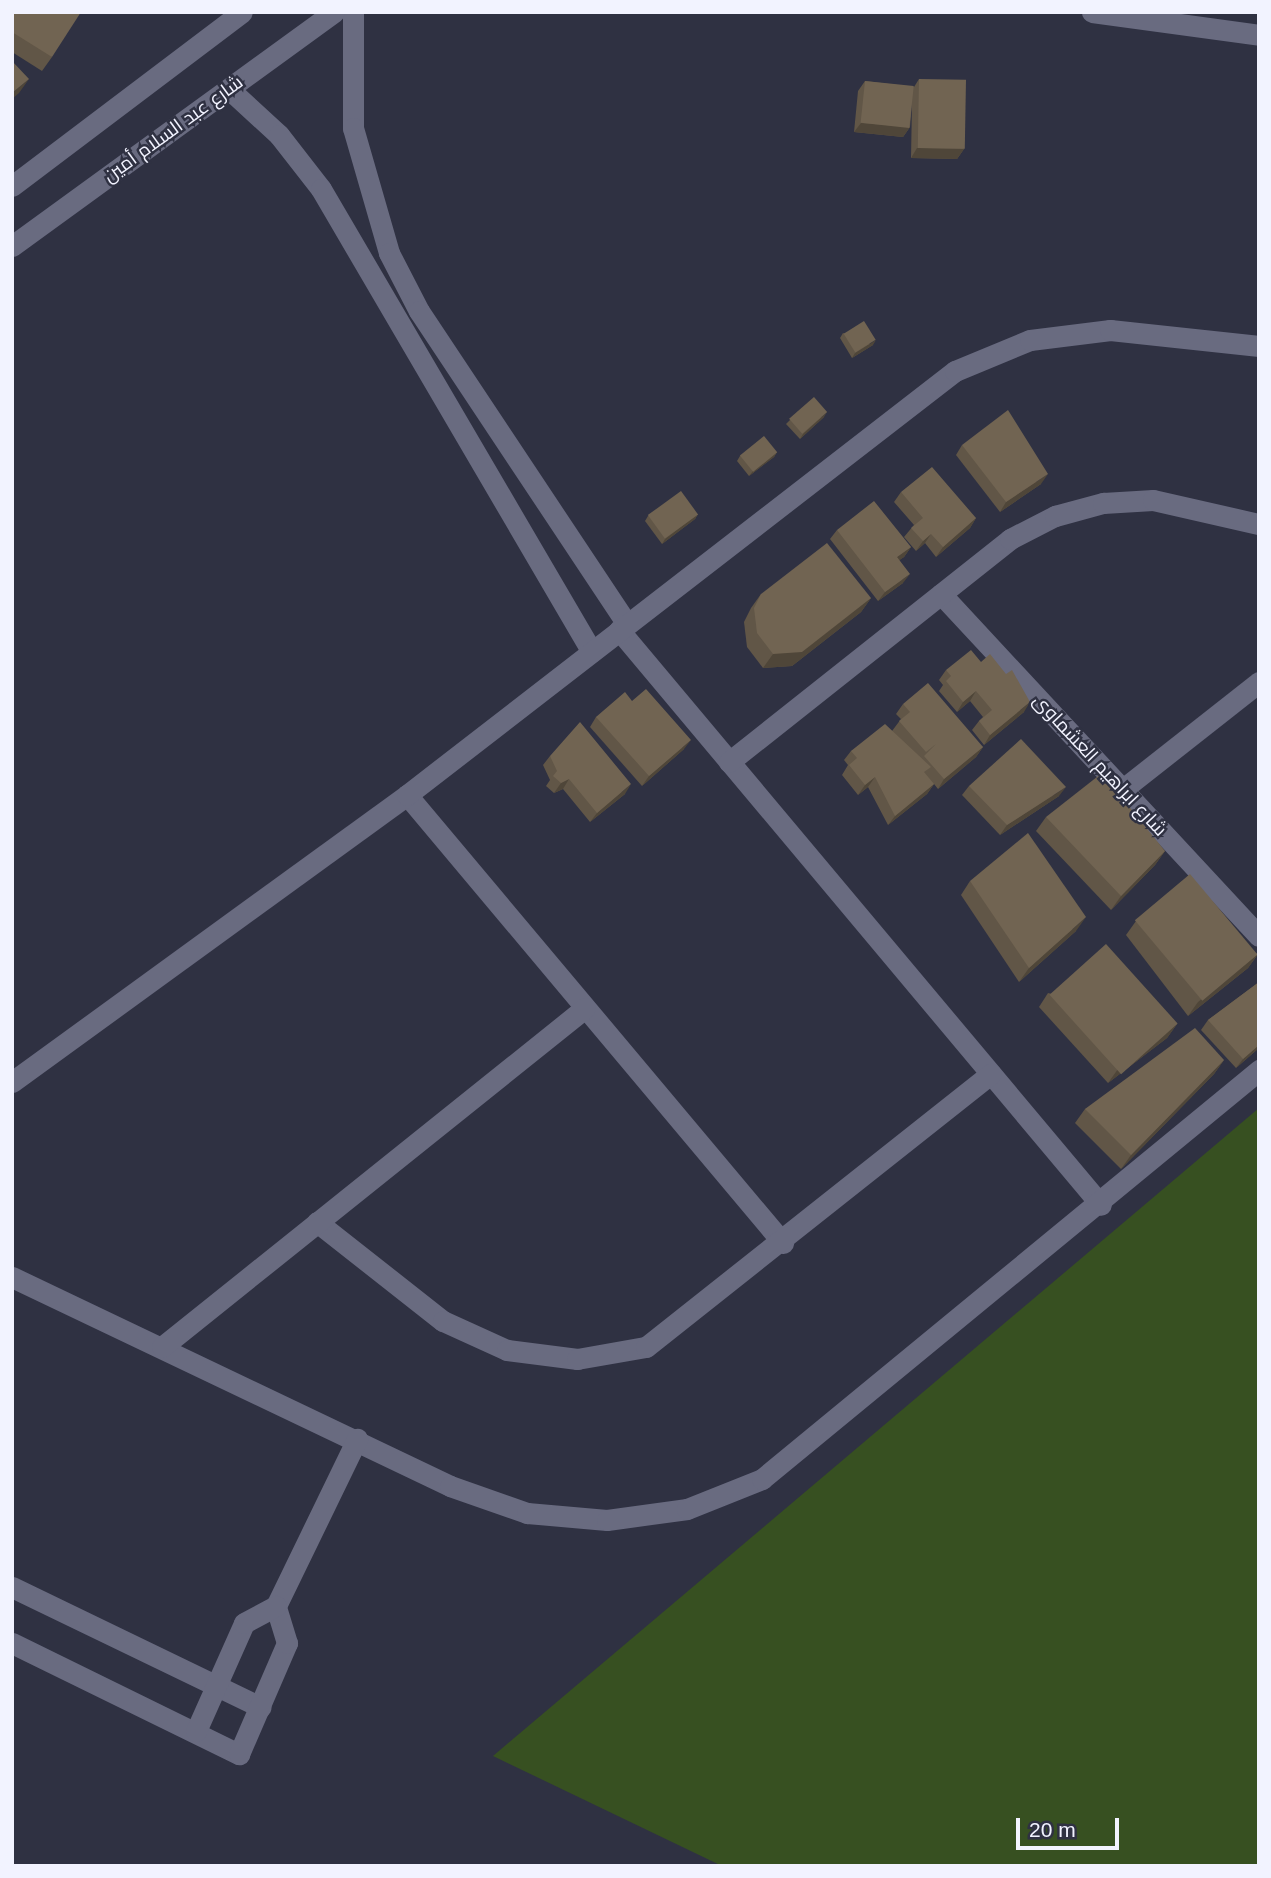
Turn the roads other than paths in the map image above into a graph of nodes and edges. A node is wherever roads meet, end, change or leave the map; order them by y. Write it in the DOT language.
graph roads {
  1 [pos="242,12"];
  2 [pos="334,12"];
  3 [pos="353,12"];
  4 [pos="1092,12"];
  5 [pos="1192,19"];
  6 [pos="1259,35"];
  7 [pos="229,89"];
  8 [pos="12,186"];
  9 [pos="12,246"];
  10 [pos="419,311"];
  11 [pos="400,324"];
  12 [pos="1259,346"];
  13 [pos="1259,524"];
  14 [pos="941,594"];
  15 [pos="623,627"];
  16 [pos="592,652"];
  17 [pos="1259,682"];
  18 [pos="729,762"];
  19 [pos="1123,789"];
  20 [pos="407,795"];
  21 [pos="1259,936"];
  22 [pos="585,1008"];
  23 [pos="1259,1070"];
  24 [pos="991,1073"];
  25 [pos="12,1082"];
  26 [pos="1101,1205"];
  27 [pos="317,1222"];
  28 [pos="783,1242"];
  29 [pos="12,1277"];
  30 [pos="162,1347"];
  31 [pos="357,1439"];
  32 [pos="12,1587"];
  33 [pos="276,1606"];
  34 [pos="12,1643"];
  35 [pos="216,1686"];
  36 [pos="260,1706"];
  37 [pos="196,1731"];
  1 -- 8 [label="street"];
  2 -- 7 [label="street, شارع عبد السلام أمين"];
  3 -- 10 [label="street"];
  4 -- 5 [label="street"];
  5 -- 6 [label="street"];
  7 -- 9 [label="street, شارع عبد السلام أمين"];
  7 -- 11 [label="street"];
  10 -- 11 [label="street"];
  10 -- 15 [label="street"];
  11 -- 16 [label="street"];
  12 -- 15 [label="street"];
  13 -- 14 [label="street"];
  14 -- 18 [label="street"];
  14 -- 19 [label="street, شارع ابراهيم العشماوى"];
  15 -- 16 [label="street"];
  15 -- 18 [label="street"];
  16 -- 20 [label="street"];
  17 -- 19 [label="street"];
  18 -- 24 [label="street"];
  19 -- 21 [label="street, شارع ابراهيم العشماوى"];
  20 -- 22 [label="street"];
  20 -- 25 [label="street"];
  22 -- 27 [label="street"];
  22 -- 28 [label="street"];
  23 -- 26 [label="street"];
  24 -- 26 [label="street"];
  24 -- 28 [label="street"];
  26 -- 31 [label="street"];
  27 -- 28 [label="street"];
  27 -- 30 [label="street"];
  29 -- 30 [label="street"];
  30 -- 31 [label="street"];
  31 -- 33 [label="street"];
  32 -- 35 [label="street"];
  33 -- 35 [label="street"];
  33 -- 36 [label="street"];
  34 -- 37 [label="street"];
  35 -- 36 [label="street"];
  35 -- 37 [label="street"];
  36 -- 37 [label="street"];
}
